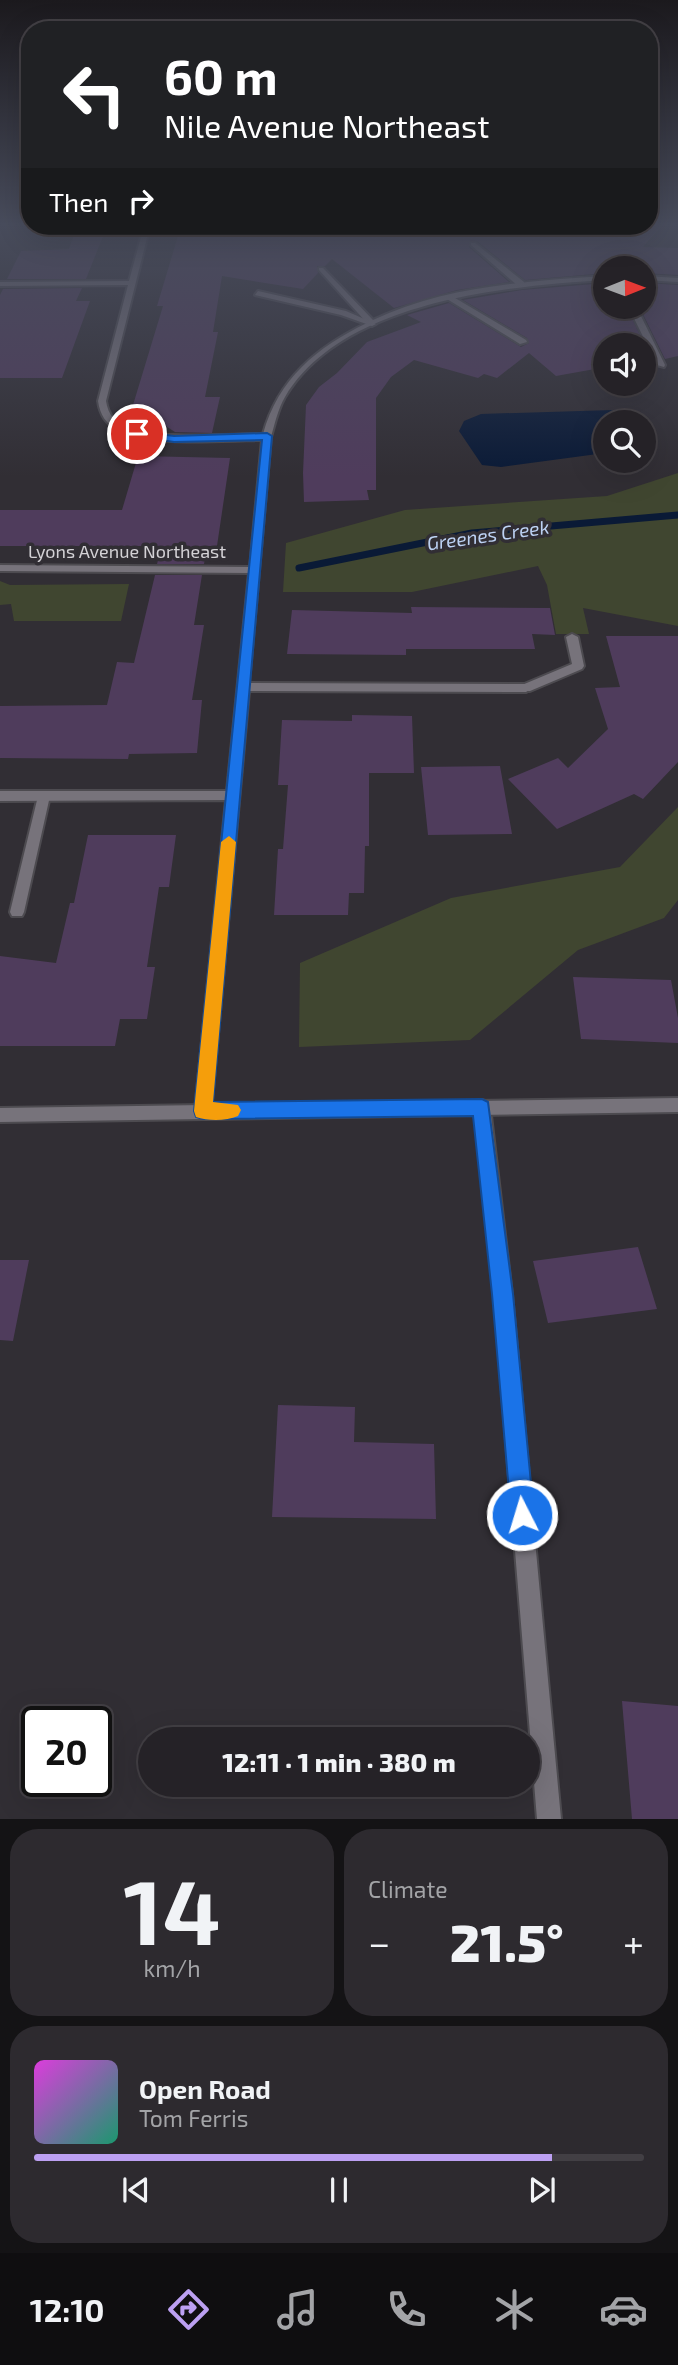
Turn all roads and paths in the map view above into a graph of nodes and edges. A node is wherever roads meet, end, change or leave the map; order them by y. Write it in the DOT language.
graph roads {
  1 [pos="126,307"];
  2 [pos="317,307"];
  3 [pos="356,307"];
  4 [pos="421,307"];
  5 [pos="466,307"];
  6 [pos="638,319"];
  7 [pos="372,324"];
  8 [pos="523,341"];
  9 [pos="661,365"];
  10 [pos="267,436"];
  11 [pos="0,568"];
  12 [pos="255,570"];
  13 [pos="572,637"];
  14 [pos="244,687"];
  15 [pos="233,795"];
  16 [pos="0,796"];
  17 [pos="44,796"];
  18 [pos="17,912"];
  19 [pos="678,1105"];
  20 [pos="482,1107"];
  21 [pos="203,1111"];
  22 [pos="0,1115"];
  23 [pos="549,1819"];
  1 -- 10 [label="street"];
  2 -- 7 [label="street"];
  3 -- 7 [label="street"];
  4 -- 7 [label="street"];
  5 -- 8 [label="street"];
  6 -- 9 [label="street"];
  7 -- 10 [label="street"];
  10 -- 12 [label="street"];
  11 -- 12 [label="street, Lyons Avenue Northeast"];
  12 -- 14 [label="street"];
  13 -- 14 [label="street"];
  14 -- 15 [label="street"];
  15 -- 17 [label="street"];
  15 -- 21 [label="street"];
  16 -- 17 [label="street"];
  17 -- 18 [label="street"];
  19 -- 20 [label="street"];
  20 -- 21 [label="street"];
  20 -- 23 [label="street"];
  21 -- 22 [label="street"];
}
